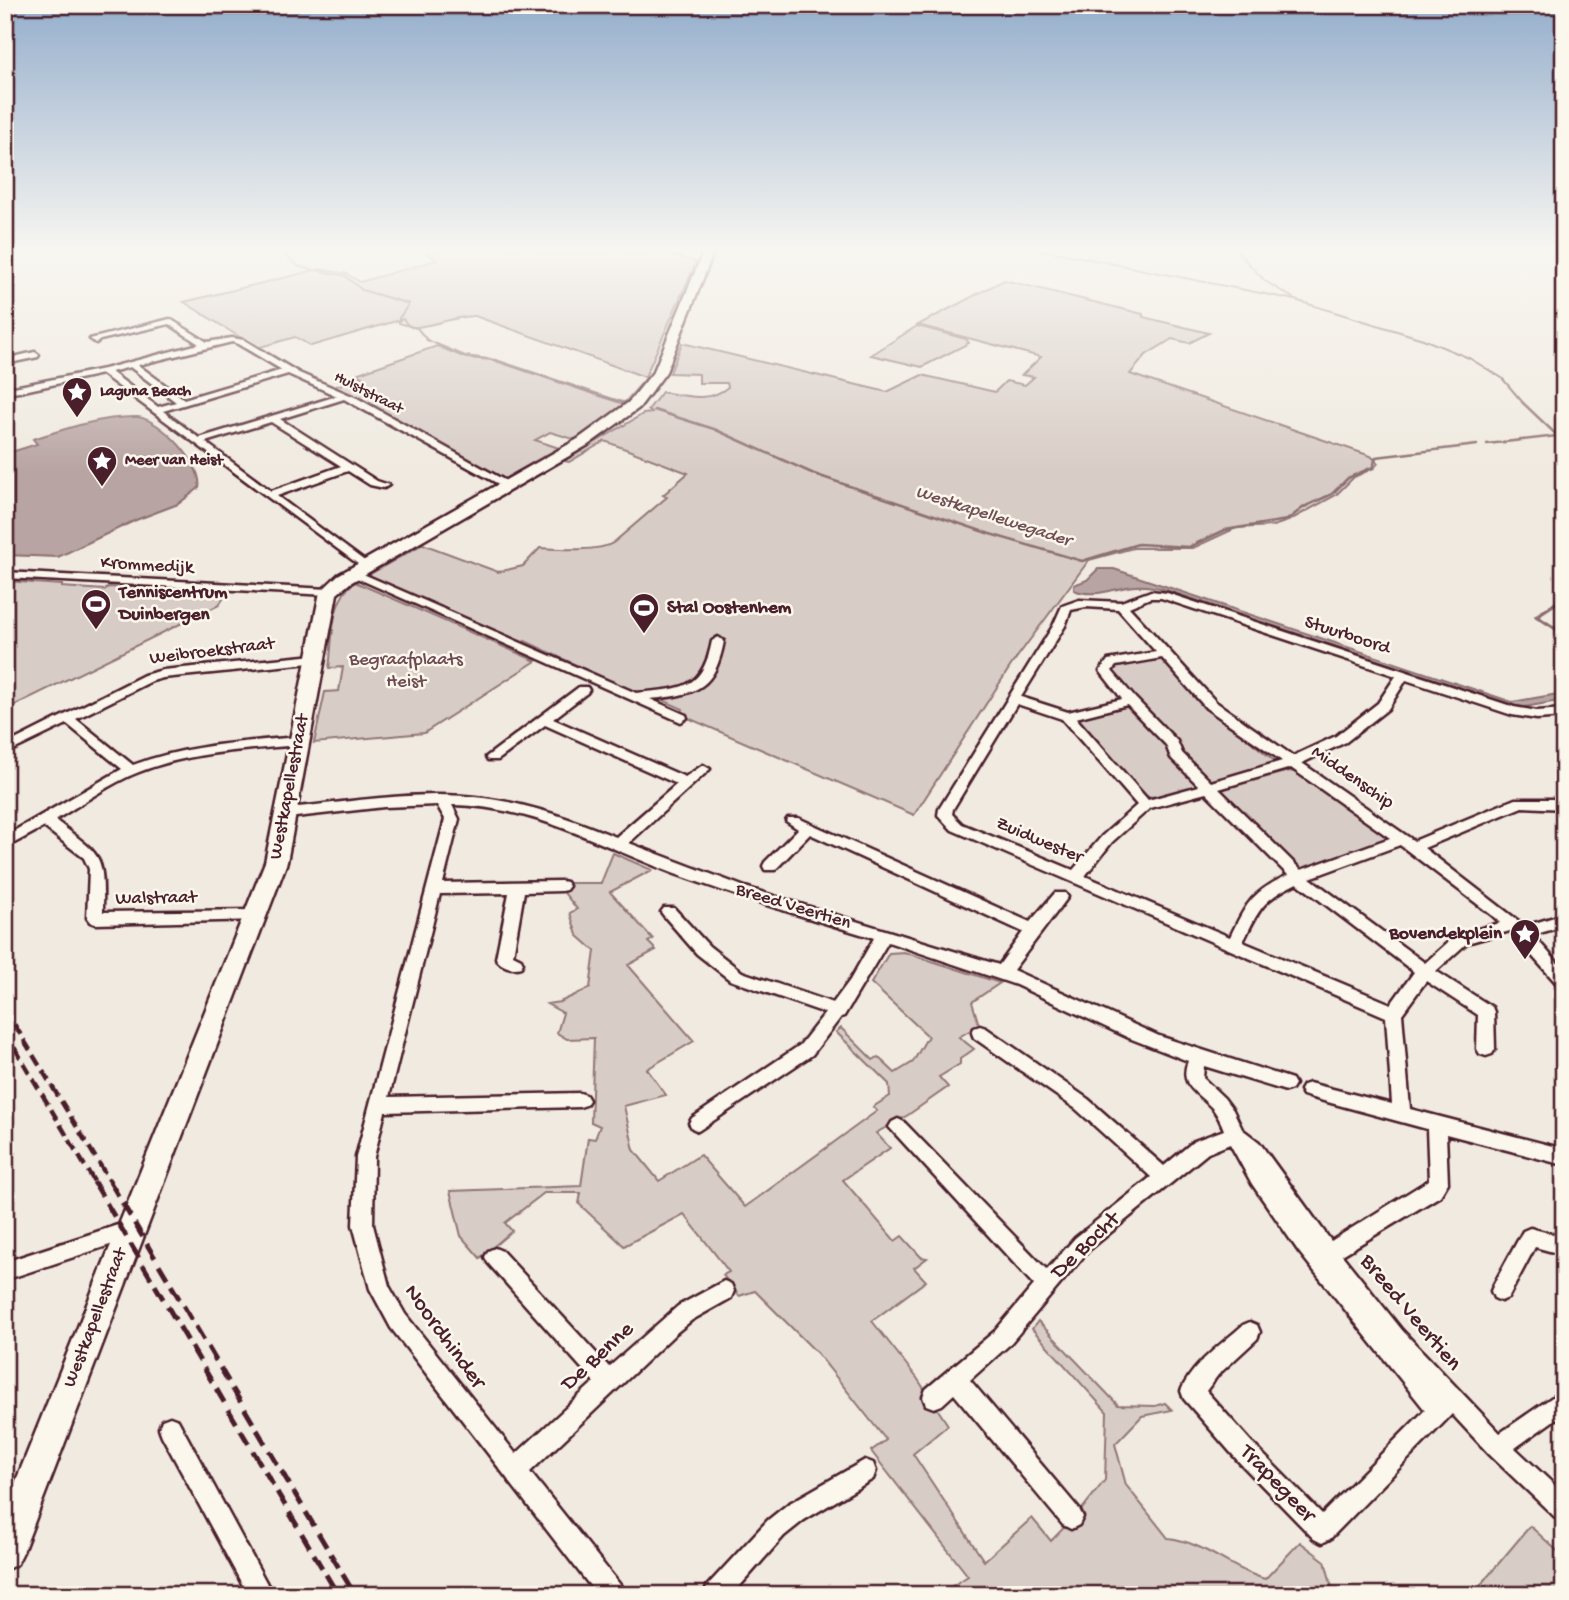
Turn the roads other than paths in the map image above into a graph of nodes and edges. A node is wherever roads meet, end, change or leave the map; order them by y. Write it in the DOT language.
graph roads {
  1 [pos="163,323"];
  2 [pos="172,323"];
  3 [pos="680,323"];
  4 [pos="96,341"];
  5 [pos="205,345"];
  6 [pos="34,355"];
  7 [pos="5,362"];
  8 [pos="132,364"];
  9 [pos="104,371"];
  10 [pos="289,371"];
  11 [pos="5,384"];
  12 [pos="15,390"];
  13 [pos="5,394"];
  14 [pos="345,396"];
  15 [pos="182,402"];
  16 [pos="157,410"];
  17 [pos="272,418"];
  18 [pos="198,441"];
  19 [pos="349,467"];
  20 [pos="384,485"];
  21 [pos="508,485"];
  22 [pos="270,495"];
  23 [pos="360,570"];
  24 [pos="5,575"];
  25 [pos="329,592"];
  26 [pos="1121,605"];
  27 [pos="718,641"];
  28 [pos="1164,654"];
  29 [pos="315,659"];
  30 [pos="1403,675"];
  31 [pos="583,690"];
  32 [pos="636,697"];
  33 [pos="1014,699"];
  34 [pos="1130,701"];
  35 [pos="1564,713"];
  36 [pos="1067,716"];
  37 [pos="67,718"];
  38 [pos="681,718"];
  39 [pos="545,720"];
  40 [pos="299,741"];
  41 [pos="5,750"];
  42 [pos="493,757"];
  43 [pos="1292,762"];
  44 [pos="703,769"];
  45 [pos="131,770"];
  46 [pos="687,783"];
  47 [pos="1207,787"];
  48 [pos="442,800"];
  49 [pos="482,802"];
  50 [pos="1564,804"];
  51 [pos="1145,805"];
  52 [pos="287,813"];
  53 [pos="452,819"];
  54 [pos="45,820"];
  55 [pos="5,842"];
  56 [pos="1408,843"];
  57 [pos="618,844"];
  58 [pos="770,866"];
  59 [pos="1299,877"];
  60 [pos="1076,878"];
  61 [pos="561,886"];
  62 [pos="517,888"];
  63 [pos="434,889"];
  64 [pos="1060,897"];
  65 [pos="670,912"];
  66 [pos="255,916"];
  67 [pos="1564,920"];
  68 [pos="1517,929"];
  69 [pos="1032,930"];
  70 [pos="884,935"];
  71 [pos="1233,945"];
  72 [pos="515,963"];
  73 [pos="1425,972"];
  74 [pos="1002,973"];
  75 [pos="1564,981"];
  76 [pos="838,1011"];
  77 [pos="1394,1013"];
  78 [pos="980,1033"];
  79 [pos="1486,1049"];
  80 [pos="1198,1058"];
  81 [pos="1286,1084"];
  82 [pos="1309,1090"];
  83 [pos="580,1100"];
  84 [pos="378,1105"];
  85 [pos="1402,1116"];
  86 [pos="698,1123"];
  87 [pos="1436,1125"];
  88 [pos="898,1128"];
  89 [pos="1235,1134"];
  90 [pos="1564,1157"];
  91 [pos="1163,1176"];
  92 [pos="130,1230"];
  93 [pos="1564,1246"];
  94 [pos="1328,1253"];
  95 [pos="495,1257"];
  96 [pos="5,1271"];
  97 [pos="1047,1284"];
  98 [pos="1501,1291"];
  99 [pos="724,1292"];
  100 [pos="1250,1332"];
  101 [pos="955,1379"];
  102 [pos="609,1383"];
  103 [pos="934,1396"];
  104 [pos="1564,1399"];
  105 [pos="1445,1404"];
  106 [pos="170,1428"];
  107 [pos="1498,1447"];
  108 [pos="514,1471"];
  109 [pos="865,1471"];
  110 [pos="1564,1510"];
  111 [pos="1071,1517"];
  112 [pos="5,1552"];
  113 [pos="261,1595"];
  114 [pos="612,1595"];
  115 [pos="716,1595"];
  1 -- 4 [label="street"];
  2 -- 5 [label="street"];
  3 -- 21 [label="street"];
  5 -- 8 [label="street, Hulststraat"];
  5 -- 10 [label="street, Hulststraat"];
  6 -- 7 [label="street"];
  8 -- 9 [label="street, Hulststraat"];
  8 -- 15 [label="street"];
  9 -- 12 [label="street, Hulststraat"];
  9 -- 16 [label="street"];
  10 -- 14 [label="street, Hulststraat"];
  10 -- 15 [label="street"];
  11 -- 12 [label="street"];
  12 -- 13 [label="street, Hulststraat"];
  14 -- 17 [label="street"];
  14 -- 21 [label="street, Hulststraat"];
  15 -- 16 [label="street"];
  16 -- 18 [label="street"];
  17 -- 18 [label="street"];
  17 -- 19 [label="street"];
  18 -- 22 [label="street"];
  19 -- 20 [label="street"];
  19 -- 22 [label="street"];
  21 -- 23 [label="street"];
  22 -- 23 [label="street"];
  23 -- 25 [label="street"];
  23 -- 32 [label="street"];
  24 -- 25 [label="street, Krommedijk"];
  25 -- 29 [label="street, Westkapellestraat"];
  26 -- 28 [label="street, Middenschip"];
  26 -- 30 [label="street, Stuurboord"];
  26 -- 33 [label="street, Zuidwester"];
  27 -- 32 [label="street"];
  28 -- 34 [label="street"];
  28 -- 43 [label="street, Middenschip"];
  29 -- 37 [label="street, Weibroekstraat"];
  29 -- 40 [label="street, Westkapellestraat"];
  30 -- 35 [label="street, Stuurboord"];
  30 -- 43 [label="street"];
  31 -- 39 [label="street"];
  32 -- 38 [label="street"];
  33 -- 36 [label="street"];
  33 -- 60 [label="street, Zuidwester"];
  34 -- 36 [label="street"];
  34 -- 47 [label="street"];
  36 -- 51 [label="street"];
  37 -- 41 [label="street, Weibroekstraat"];
  37 -- 45 [label="street"];
  39 -- 42 [label="street"];
  39 -- 46 [label="street"];
  40 -- 45 [label="street"];
  40 -- 52 [label="street, Westkapellestraat"];
  43 -- 47 [label="street"];
  43 -- 56 [label="street, Middenschip"];
  44 -- 46 [label="street"];
  45 -- 54 [label="street"];
  46 -- 57 [label="street"];
  47 -- 51 [label="street"];
  47 -- 59 [label="street"];
  48 -- 49 [label="street, Breed Veertien"];
  48 -- 52 [label="street, Breed Veertien"];
  48 -- 53 [label="street"];
  49 -- 53 [label="street"];
  49 -- 57 [label="street, Breed Veertien"];
  50 -- 56 [label="street"];
  51 -- 60 [label="street"];
  52 -- 66 [label="street, Westkapellestraat"];
  53 -- 63 [label="street, Noordhinder"];
  54 -- 55 [label="street"];
  54 -- 66 [label="street, Walstraat"];
  56 -- 59 [label="street"];
  56 -- 68 [label="street, Middenschip"];
  57 -- 70 [label="street, Breed Veertien"];
  58 -- 69 [label="street"];
  59 -- 71 [label="street"];
  59 -- 73 [label="street"];
  60 -- 71 [label="street, Zuidwester"];
  61 -- 62 [label="street"];
  62 -- 63 [label="street"];
  62 -- 72 [label="street"];
  63 -- 84 [label="street, Noordhinder"];
  64 -- 69 [label="street"];
  65 -- 76 [label="street"];
  66 -- 92 [label="street, Westkapellestraat"];
  67 -- 68 [label="street"];
  68 -- 73 [label="street"];
  68 -- 75 [label="street, Middenschip"];
  69 -- 74 [label="street"];
  70 -- 74 [label="street, Breed Veertien"];
  70 -- 76 [label="street"];
  71 -- 77 [label="street, Zuidwester"];
  73 -- 77 [label="street"];
  73 -- 79 [label="street"];
  74 -- 80 [label="street, Breed Veertien"];
  76 -- 86 [label="street"];
  77 -- 85 [label="street"];
  78 -- 91 [label="street"];
  80 -- 81 [label="street"];
  80 -- 89 [label="street, Breed Veertien"];
  82 -- 85 [label="street"];
  83 -- 84 [label="street"];
  84 -- 108 [label="street, Noordhinder"];
  85 -- 87 [label="street"];
  87 -- 90 [label="street"];
  87 -- 94 [label="street"];
  88 -- 97 [label="street"];
  89 -- 91 [label="street, De Bocht"];
  89 -- 94 [label="street, Breed Veertien"];
  89 -- 105 [label="street, Breed Veertien"];
  91 -- 97 [label="street, De Bocht"];
  92 -- 96 [label="street"];
  92 -- 112 [label="street, Westkapellestraat"];
  93 -- 98 [label="street"];
  94 -- 105 [label="street, Breed Veertien"];
  95 -- 102 [label="street"];
  97 -- 101 [label="street, De Bocht"];
  99 -- 102 [label="street, De Benne"];
  100 -- 105 [label="street, Trapegeer"];
  101 -- 103 [label="street, De Bocht"];
  101 -- 111 [label="street"];
  102 -- 108 [label="street, De Benne"];
  104 -- 107 [label="street"];
  105 -- 107 [label="street, Breed Veertien"];
  106 -- 113 [label="street"];
  107 -- 110 [label="street, Breed Veertien"];
  108 -- 114 [label="street, Noordhinder"];
  109 -- 115 [label="street"];
}
